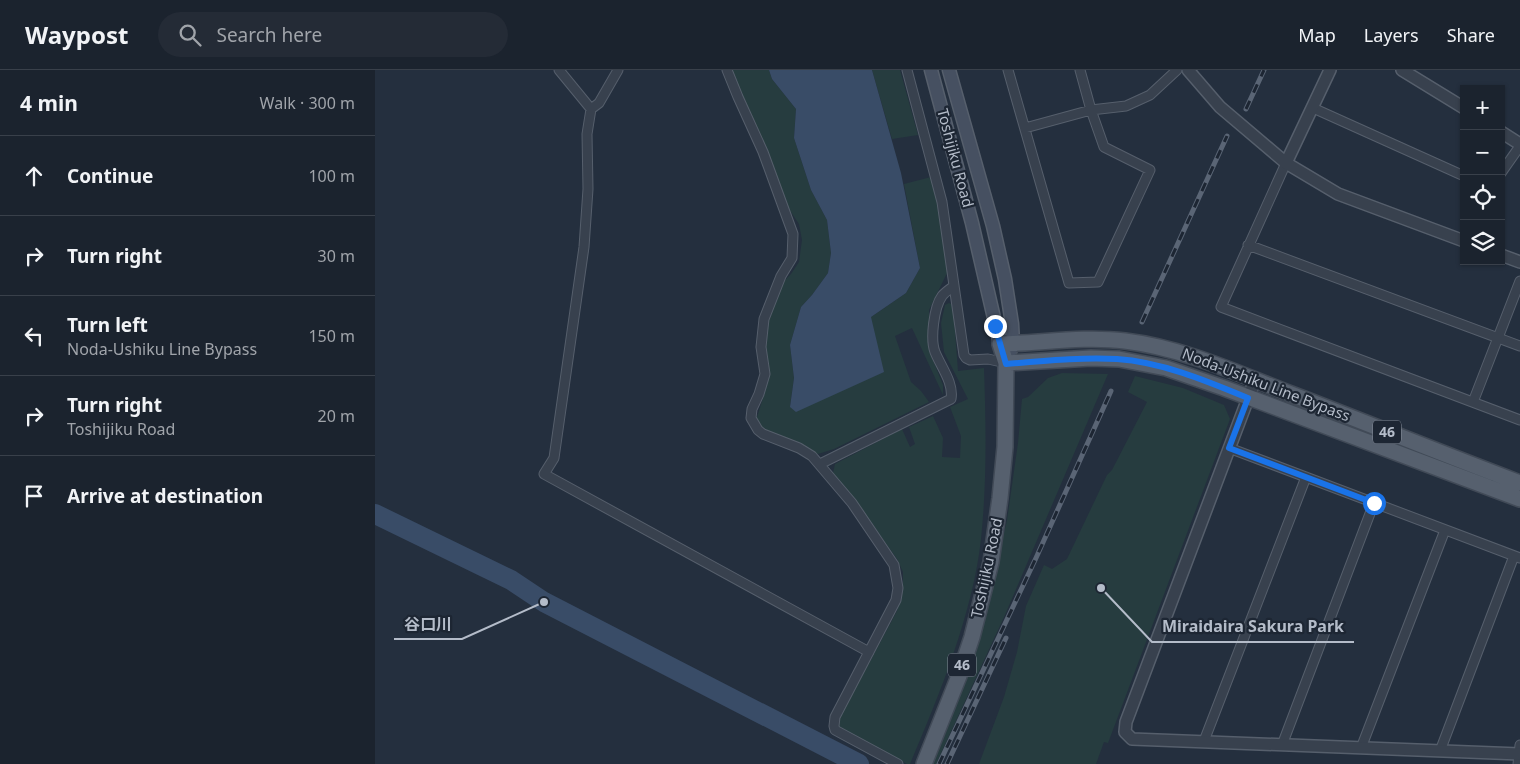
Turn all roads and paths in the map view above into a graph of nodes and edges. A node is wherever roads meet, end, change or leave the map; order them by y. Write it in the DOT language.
graph roads {
  1 [pos="559,70"];
  2 [pos="618,70"];
  3 [pos="727,70"];
  4 [pos="907,70"];
  5 [pos="931,70"];
  6 [pos="949,70"];
  7 [pos="1008,70"];
  8 [pos="1080,70"];
  9 [pos="1177,70"];
  10 [pos="1188,70"];
  11 [pos="1330,70"];
  12 [pos="1402,70"];
  13 [pos="1460,106"];
  14 [pos="1313,108"];
  15 [pos="591,109"];
  16 [pos="1091,110"];
  17 [pos="1025,128"];
  18 [pos="1505,135"];
  19 [pos="1520,145"];
  20 [pos="1286,163"];
  21 [pos="1505,168"];
  22 [pos="1462,175"];
  23 [pos="1460,240"];
  24 [pos="1248,245"];
  25 [pos="1505,256"];
  26 [pos="1520,262"];
  27 [pos="1520,281"];
  28 [pos="954,286"];
  29 [pos="1498,337"];
  30 [pos="1007,344"];
  31 [pos="1520,346"];
  32 [pos="1006,364"];
  33 [pos="1255,380"];
  34 [pos="1248,398"];
  35 [pos="1473,402"];
  36 [pos="1520,420"];
  37 [pos="1229,448"];
  38 [pos="820,464"];
  39 [pos="1306,477"];
  40 [pos="1520,483"];
  41 [pos="1520,498"];
  42 [pos="1374,503"];
  43 [pos="1445,530"];
  44 [pos="1517,557"];
  45 [pos="869,652"];
  46 [pos="1204,741"];
  47 [pos="1281,745"];
  48 [pos="1361,748"];
  49 [pos="1440,751"];
  50 [pos="1519,754"];
  51 [pos="898,764"];
  52 [pos="925,764"];
  1 -- 15 [label="street"];
  2 -- 15 [label="street"];
  3 -- 38 [label="street"];
  4 -- 28 [label="street"];
  5 -- 30 [label="main road, Toshijiku Road"];
  6 -- 30 [label="main road, Toshijiku Road"];
  7 -- 17 [label="street"];
  8 -- 16 [label="street"];
  9 -- 16 [label="street"];
  10 -- 20 [label="street"];
  11 -- 14 [label="street"];
  12 -- 13 [label="street"];
  14 -- 20 [label="street"];
  14 -- 22 [label="street"];
  15 -- 45 [label="street"];
  16 -- 17 [label="street"];
  16 -- 17 [label="street"];
  18 -- 19 [label="street"];
  19 -- 21 [label="street"];
  20 -- 23 [label="street"];
  20 -- 24 [label="street"];
  24 -- 29 [label="street"];
  24 -- 35 [label="street"];
  25 -- 26 [label="street"];
  27 -- 29 [label="street"];
  28 -- 32 [label="street"];
  28 -- 38 [label="street"];
  29 -- 31 [label="street"];
  29 -- 35 [label="street"];
  30 -- 32 [label="main road, Toshijiku Road / 46"];
  30 -- 33 [label="main road, Noda-Ushiku Line Bypass / 46"];
  32 -- 34 [label="main road, Noda-Ushiku Line Bypass / 46"];
  32 -- 52 [label="main road, Toshijiku Road / 46"];
  33 -- 34 [label="street"];
  33 -- 40 [label="main road, Noda-Ushiku Line Bypass / 46"];
  34 -- 37 [label="street"];
  34 -- 41 [label="main road, Noda-Ushiku Line Bypass / 46"];
  35 -- 36 [label="street"];
  37 -- 39 [label="street"];
  37 -- 46 [label="street"];
  38 -- 45 [label="street"];
  39 -- 42 [label="street"];
  39 -- 46 [label="street"];
  42 -- 43 [label="street"];
  42 -- 47 [label="street"];
  43 -- 44 [label="street"];
  43 -- 48 [label="street"];
  44 -- 49 [label="street"];
  45 -- 51 [label="street"];
  46 -- 47 [label="street"];
  47 -- 48 [label="street"];
  48 -- 49 [label="street"];
  49 -- 50 [label="street"];
}
